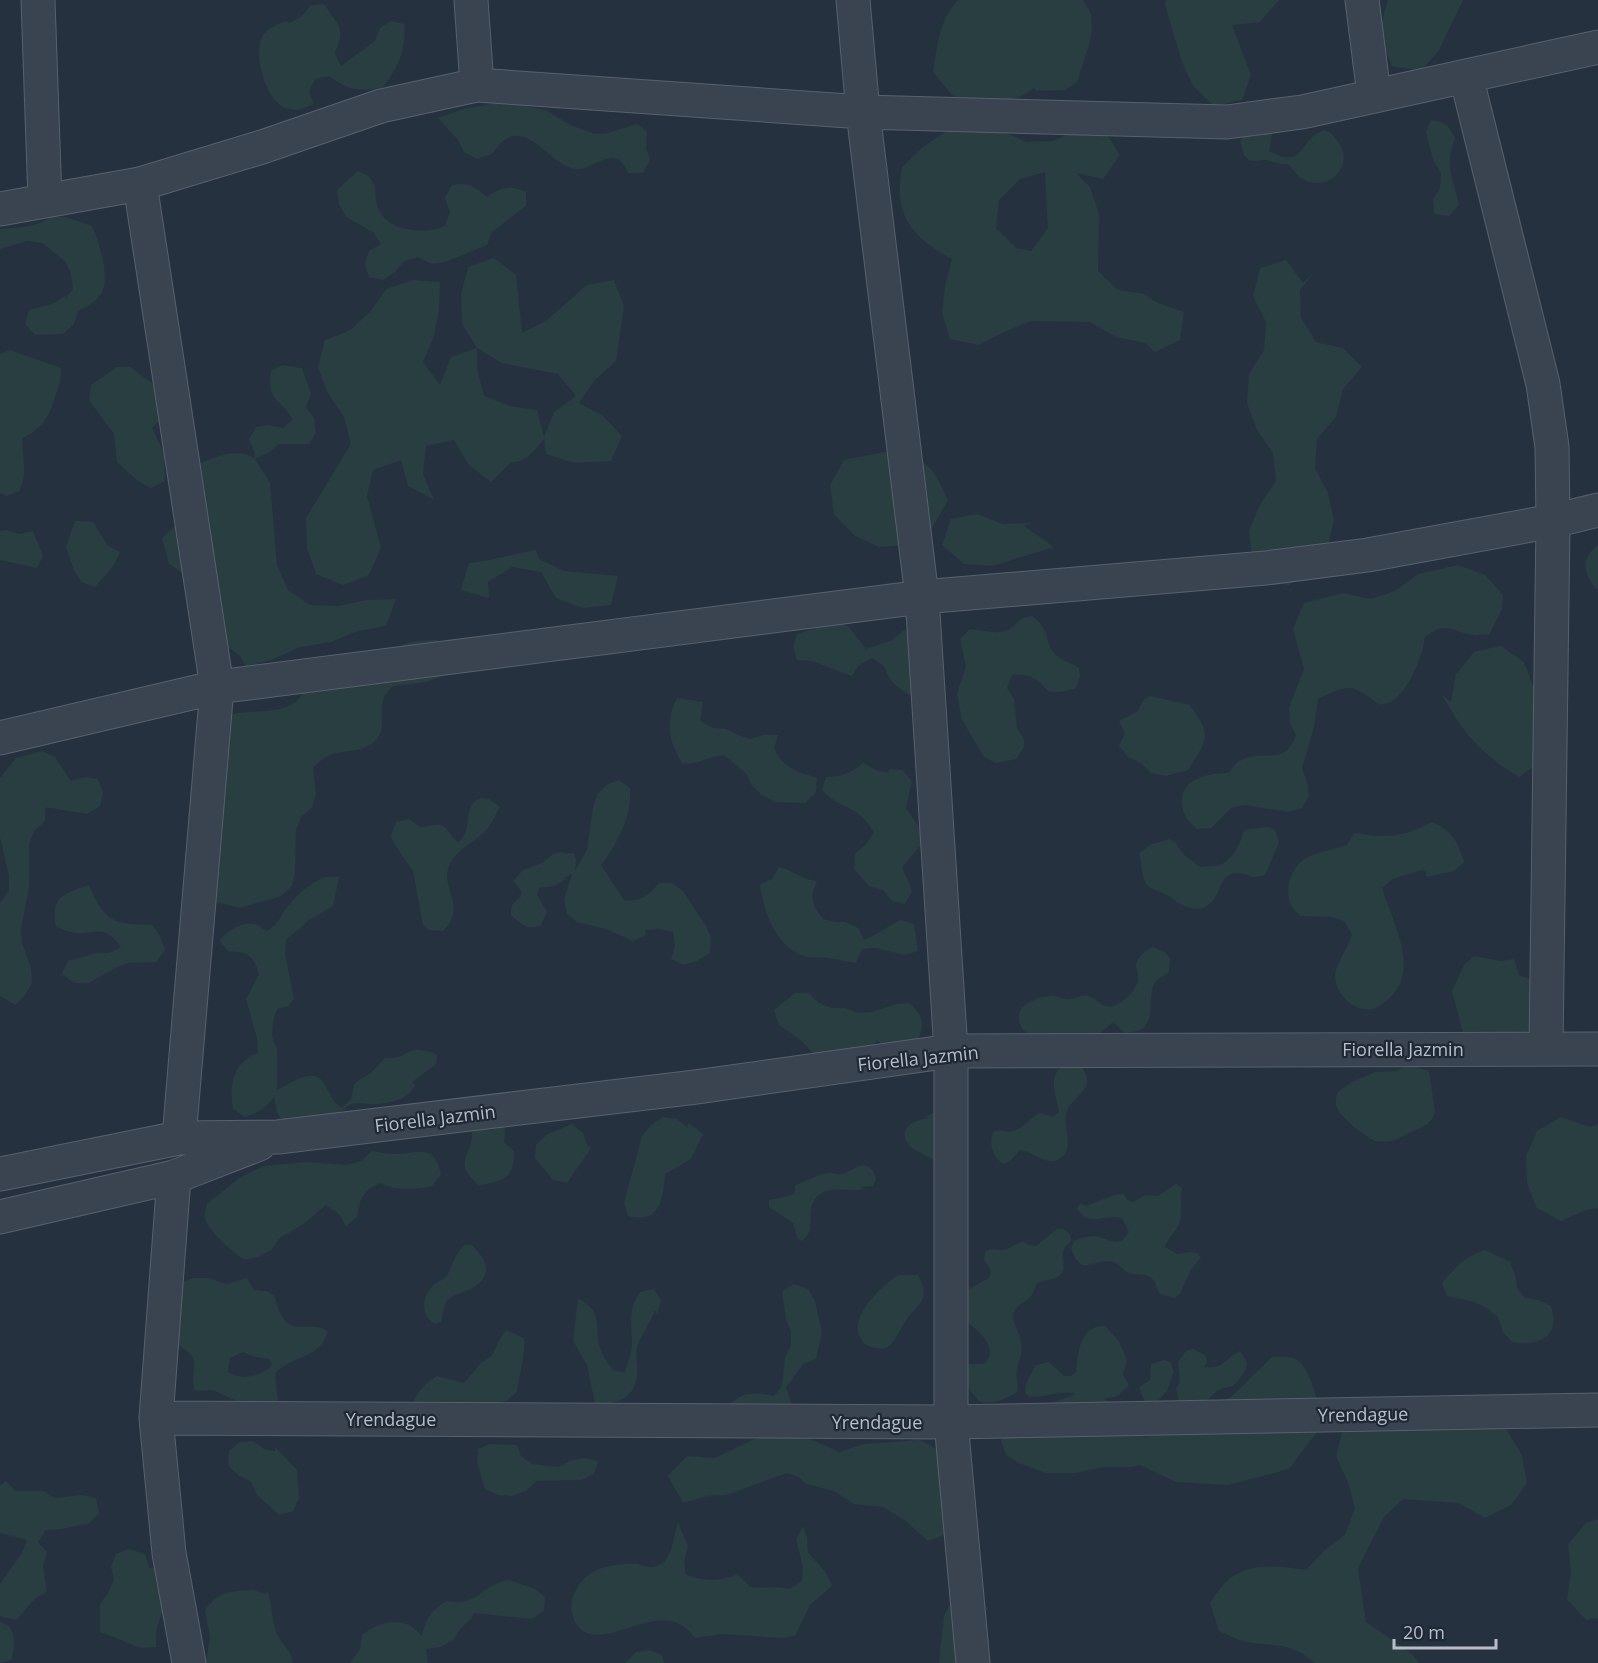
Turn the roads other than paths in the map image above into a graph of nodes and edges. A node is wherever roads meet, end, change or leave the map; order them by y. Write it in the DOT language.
graph roads {
  1 [pos="38,0"];
  2 [pos="471,0"];
  3 [pos="853,0"];
  4 [pos="1362,0"];
  5 [pos="1598,47"];
  6 [pos="1466,76"];
  7 [pos="477,85"];
  8 [pos="1374,95"];
  9 [pos="863,112"];
  10 [pos="140,184"];
  11 [pos="45,201"];
  12 [pos="0,209"];
  13 [pos="1598,510"];
  14 [pos="1554,521"];
  15 [pos="922,597"];
  16 [pos="217,687"];
  17 [pos="0,738"];
  18 [pos="1546,1049"];
  19 [pos="1598,1049"];
  20 [pos="951,1051"];
  21 [pos="278,1137"];
  22 [pos="179,1138"];
  23 [pos="0,1174"];
  24 [pos="174,1177"];
  25 [pos="0,1217"];
  26 [pos="1598,1410"];
  27 [pos="156,1418"];
  28 [pos="951,1422"];
  29 [pos="189,1663"];
  30 [pos="973,1663"];
  1 -- 11 [label="street"];
  2 -- 7 [label="street"];
  3 -- 9 [label="street"];
  4 -- 8 [label="street"];
  5 -- 6 [label="street"];
  6 -- 8 [label="street"];
  6 -- 14 [label="street"];
  7 -- 9 [label="street"];
  7 -- 10 [label="street"];
  8 -- 9 [label="street"];
  9 -- 15 [label="street"];
  10 -- 11 [label="street"];
  10 -- 16 [label="street"];
  11 -- 12 [label="street"];
  13 -- 14 [label="street"];
  14 -- 15 [label="street"];
  14 -- 18 [label="street"];
  15 -- 16 [label="street"];
  15 -- 20 [label="street"];
  16 -- 17 [label="street"];
  16 -- 22 [label="street"];
  18 -- 19 [label="street, Fiorella Jazmin"];
  18 -- 20 [label="street, Fiorella Jazmin"];
  20 -- 21 [label="street, Fiorella Jazmin"];
  20 -- 28 [label="street"];
  21 -- 22 [label="street, Fiorella Jazmin"];
  21 -- 24 [label="street, Fiorella Jazmin"];
  22 -- 23 [label="street, Fiorella Jazmin"];
  24 -- 25 [label="street, Fiorella Jazmin"];
  24 -- 27 [label="street"];
  26 -- 28 [label="street, Yrendague"];
  27 -- 28 [label="street, Yrendague"];
  27 -- 29 [label="street"];
  28 -- 30 [label="street"];
}
